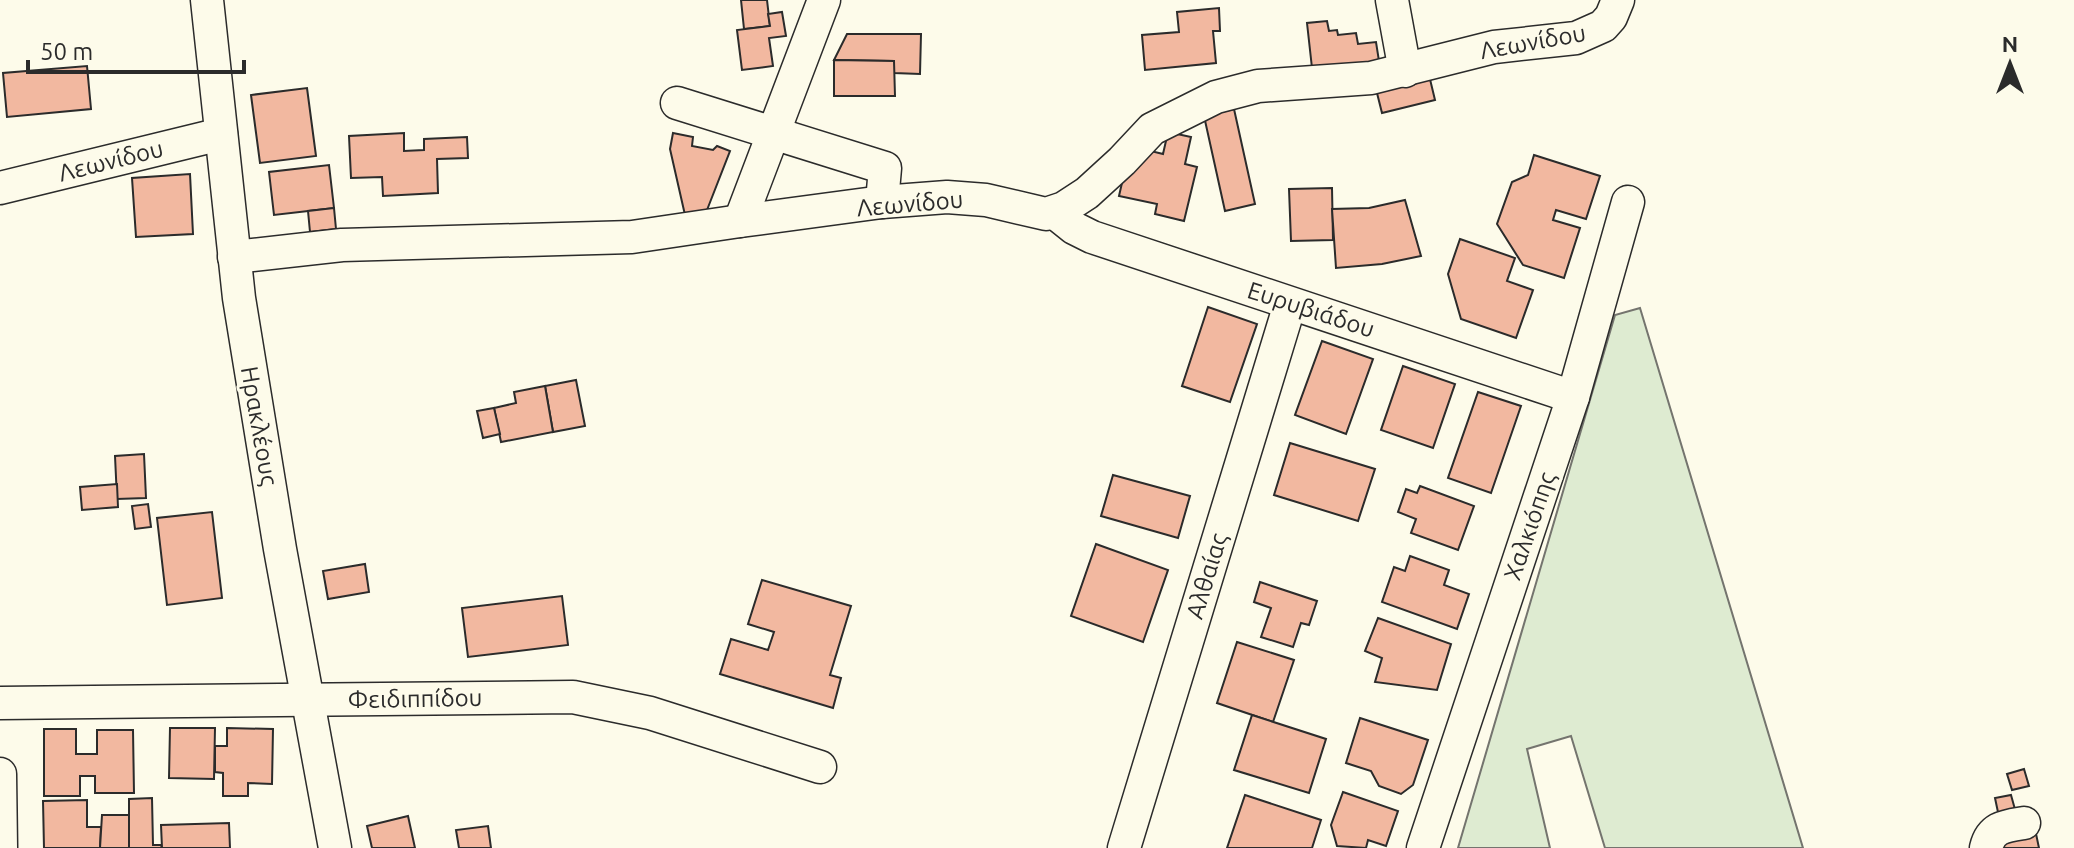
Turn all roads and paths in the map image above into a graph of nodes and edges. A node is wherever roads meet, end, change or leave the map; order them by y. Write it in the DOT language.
graph roads {
  1 [pos="207,0"];
  2 [pos="824,0"];
  3 [pos="1392,0"];
  4 [pos="1618,0"];
  5 [pos="1405,71"];
  6 [pos="677,103"];
  7 [pos="221,134"];
  8 [pos="774,134"];
  9 [pos="0,188"];
  10 [pos="882,202"];
  11 [pos="1628,202"];
  12 [pos="1054,212"];
  13 [pos="740,221"];
  14 [pos="234,257"];
  15 [pos="1290,304"];
  16 [pos="1573,397"];
  17 [pos="307,700"];
  18 [pos="0,703"];
  19 [pos="820,767"];
  20 [pos="0,774"];
  21 [pos="2024,823"];
  22 [pos="1,848"];
  23 [pos="335,848"];
  24 [pos="1124,848"];
  25 [pos="1423,848"];
  26 [pos="1986,848"];
  1 -- 7 [label="street, Ηρακλέους"];
  2 -- 8 [label="street"];
  3 -- 5 [label="street"];
  4 -- 5 [label="street, Λεωνίδου"];
  5 -- 12 [label="street, Λεωνίδου"];
  6 -- 8 [label="street"];
  7 -- 9 [label="street, Λεωνίδου"];
  7 -- 14 [label="street, Ηρακλέους"];
  8 -- 10 [label="street"];
  8 -- 13 [label="street"];
  10 -- 12 [label="street, Λεωνίδου"];
  10 -- 13 [label="street, Λεωνίδου"];
  11 -- 16 [label="street, Χαλκιόπης"];
  12 -- 15 [label="street, Ευρυβιάδου"];
  13 -- 14 [label="street, Λεωνίδου"];
  14 -- 17 [label="street, Ηρακλέους"];
  15 -- 16 [label="street, Ευρυβιάδου"];
  15 -- 24 [label="street, Αλθαίας"];
  16 -- 25 [label="street, Χαλκιόπης"];
  17 -- 18 [label="street, Φειδιππίδου"];
  17 -- 19 [label="street, Φειδιππίδου"];
  17 -- 23 [label="street, Ηρακλέους"];
  20 -- 22 [label="street"];
  21 -- 26 [label="street"];
}
